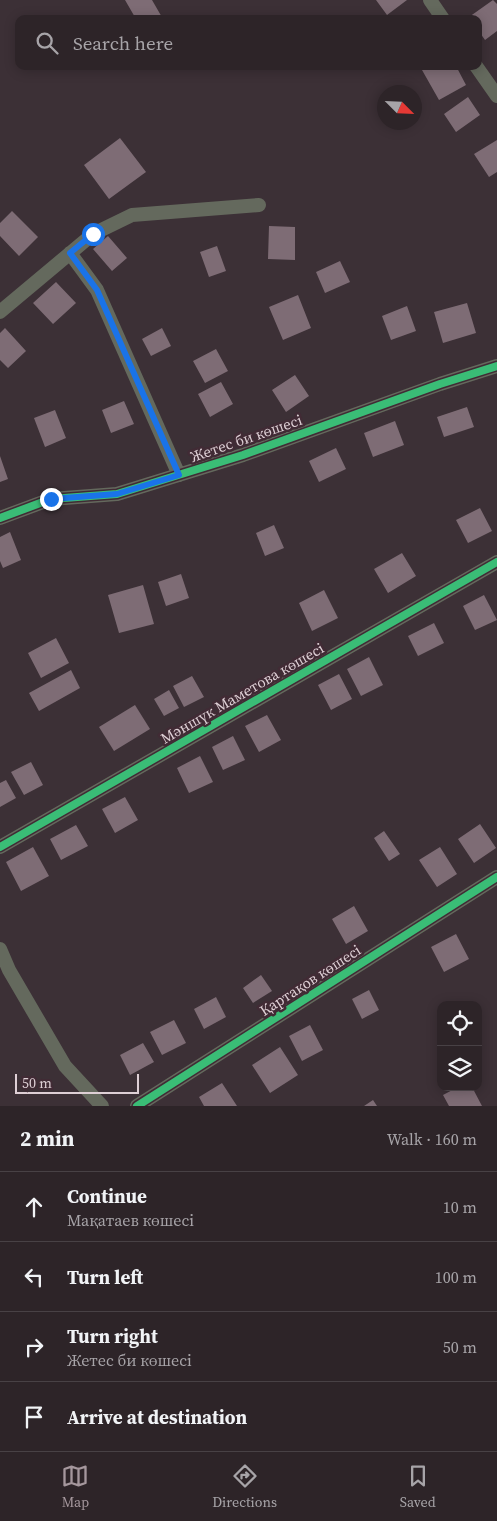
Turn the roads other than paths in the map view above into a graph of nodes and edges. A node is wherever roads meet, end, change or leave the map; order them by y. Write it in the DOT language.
graph roads {
  1 [pos="430,0"];
  2 [pos="440,15"];
  3 [pos="479,70"];
  4 [pos="497,96"];
  5 [pos="259,205"];
  6 [pos="70,253"];
  7 [pos="0,312"];
  8 [pos="497,366"];
  9 [pos="179,475"];
  10 [pos="0,518"];
  11 [pos="497,562"];
  12 [pos="0,847"];
  13 [pos="497,877"];
  14 [pos="0,950"];
  15 [pos="102,1106"];
  16 [pos="138,1106"];
  1 -- 2 [label="street"];
  3 -- 4 [label="street"];
  5 -- 6 [label="street"];
  6 -- 7 [label="street"];
  6 -- 9 [label="street"];
  8 -- 9 [label="street, Жетес би көшесі"];
  9 -- 10 [label="street, Жетес би көшесі"];
  11 -- 12 [label="street, Мәншүк Маметова көшесі"];
  13 -- 16 [label="street, Қартақов көшесі"];
  14 -- 15 [label="street"];
}
